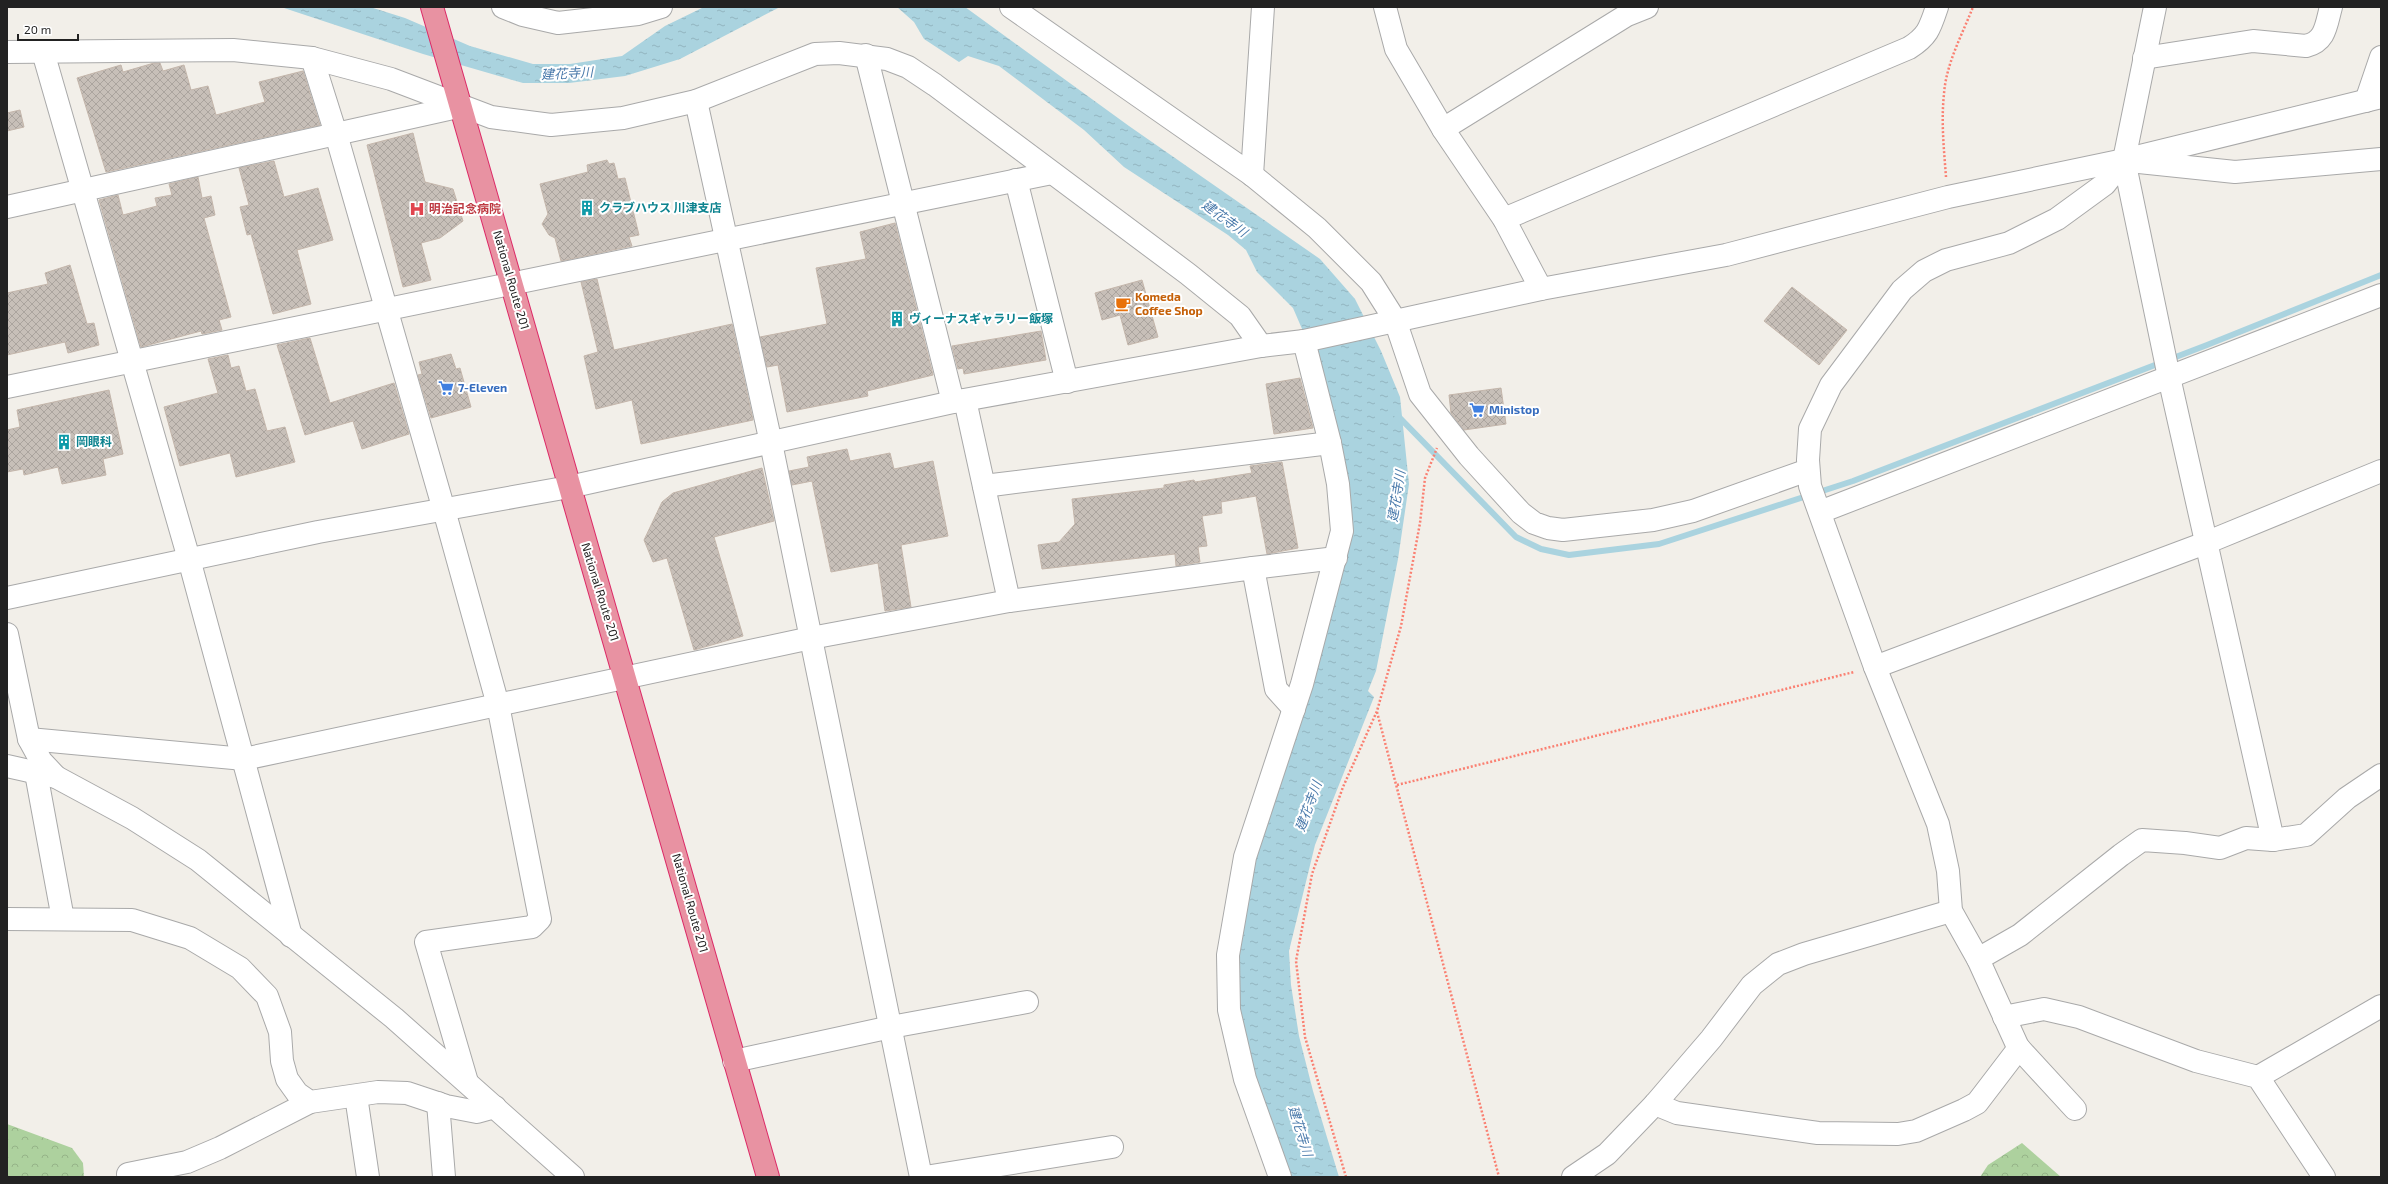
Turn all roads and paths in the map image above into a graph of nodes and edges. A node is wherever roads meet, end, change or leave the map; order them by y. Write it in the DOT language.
graph roads {
  1 [pos="432,7"];
  2 [pos="503,7"];
  3 [pos="662,7"];
  4 [pos="1010,7"];
  5 [pos="1263,7"];
  6 [pos="1385,7"];
  7 [pos="1647,7"];
  8 [pos="1937,7"];
  9 [pos="1973,7"];
  10 [pos="2155,7"];
  11 [pos="2331,7"];
  12 [pos="7,52"];
  13 [pos="43,52"];
  14 [pos="866,55"];
  15 [pos="2381,57"];
  16 [pos="312,58"];
  17 [pos="2144,58"];
  18 [pos="459,96"];
  19 [pos="2374,99"];
  20 [pos="696,101"];
  21 [pos="1443,129"];
  22 [pos="336,134"];
  23 [pos="2381,159"];
  24 [pos="2124,160"];
  25 [pos="1052,173"];
  26 [pos="1252,174"];
  27 [pos="1016,180"];
  28 [pos="83,189"];
  29 [pos="1948,197"];
  30 [pos="903,203"];
  31 [pos="7,207"];
  32 [pos="1504,220"];
  33 [pos="726,239"];
  34 [pos="512,282"];
  35 [pos="1541,289"];
  36 [pos="2381,295"];
  37 [pos="386,308"];
  38 [pos="1389,322"];
  39 [pos="1304,341"];
  40 [pos="1261,346"];
  41 [pos="132,361"];
  42 [pos="2169,377"];
  43 [pos="1067,382"];
  44 [pos="7,387"];
  45 [pos="959,401"];
  46 [pos="1446,428"];
  47 [pos="771,443"];
  48 [pos="1330,443"];
  49 [pos="1808,470"];
  50 [pos="2381,471"];
  51 [pos="984,486"];
  52 [pos="569,487"];
  53 [pos="444,510"];
  54 [pos="1820,512"];
  55 [pos="2208,542"];
  56 [pos="1336,558"];
  57 [pos="189,559"];
  58 [pos="1253,568"];
  59 [pos="7,598"];
  60 [pos="1010,601"];
  61 [pos="7,634"];
  62 [pos="811,638"];
  63 [pos="1875,667"];
  64 [pos="626,679"];
  65 [pos="498,705"];
  66 [pos="1294,709"];
  67 [pos="1377,711"];
  68 [pos="29,739"];
  69 [pos="244,759"];
  70 [pos="7,766"];
  71 [pos="46,775"];
  72 [pos="2381,775"];
  73 [pos="1396,785"];
  74 [pos="2273,840"];
  75 [pos="1951,911"];
  76 [pos="7,919"];
  77 [pos="63,919"];
  78 [pos="291,936"];
  79 [pos="1978,959"];
  80 [pos="1027,1002"];
  81 [pos="2381,1006"];
  82 [pos="2004,1017"];
  83 [pos="890,1027"];
  84 [pos="2019,1048"];
  85 [pos="734,1061"];
  86 [pos="2258,1077"];
  87 [pos="467,1082"];
  88 [pos="356,1096"];
  89 [pos="310,1102"];
  90 [pos="438,1103"];
  91 [pos="1655,1104"];
  92 [pos="495,1107"];
  93 [pos="2075,1109"];
  94 [pos="1112,1147"];
  95 [pos="182,1170"];
  96 [pos="128,1174"];
  97 [pos="368,1177"];
  98 [pos="444,1177"];
  99 [pos="573,1177"];
  100 [pos="768,1177"];
  101 [pos="921,1177"];
  102 [pos="925,1177"];
  103 [pos="1280,1177"];
  104 [pos="1346,1177"];
  105 [pos="1499,1177"];
  106 [pos="1573,1177"];
  107 [pos="2324,1177"];
  1 -- 18 [label="highway, National Route 201"];
  2 -- 3 [label="street"];
  4 -- 26 [label="street"];
  5 -- 26 [label="street"];
  6 -- 21 [label="street"];
  7 -- 21 [label="street"];
  8 -- 32 [label="street"];
  9 -- 29 [label="path"];
  10 -- 17 [label="street"];
  11 -- 17 [label="street"];
  12 -- 13 [label="street"];
  13 -- 16 [label="street"];
  13 -- 28 [label="street"];
  14 -- 20 [label="street"];
  14 -- 25 [label="street"];
  14 -- 30 [label="street"];
  15 -- 19 [label="street"];
  16 -- 18 [label="street"];
  16 -- 22 [label="street"];
  17 -- 24 [label="street"];
  18 -- 20 [label="street"];
  18 -- 22 [label="street"];
  18 -- 34 [label="highway, National Route 201"];
  19 -- 24 [label="street"];
  20 -- 33 [label="street"];
  21 -- 32 [label="street"];
  22 -- 28 [label="street"];
  22 -- 37 [label="street"];
  23 -- 24 [label="street"];
  24 -- 29 [label="street"];
  24 -- 42 [label="street"];
  24 -- 49 [label="street"];
  25 -- 27 [label="street"];
  25 -- 40 [label="street"];
  26 -- 38 [label="street"];
  27 -- 30 [label="street"];
  27 -- 43 [label="street"];
  28 -- 31 [label="street"];
  28 -- 41 [label="street"];
  29 -- 35 [label="street"];
  30 -- 33 [label="street"];
  30 -- 45 [label="street"];
  32 -- 35 [label="street"];
  33 -- 34 [label="street"];
  33 -- 47 [label="street"];
  34 -- 37 [label="street"];
  34 -- 52 [label="highway, National Route 201"];
  35 -- 38 [label="street"];
  36 -- 42 [label="street"];
  37 -- 41 [label="street"];
  37 -- 53 [label="street"];
  38 -- 39 [label="street"];
  38 -- 46 [label="street"];
  39 -- 40 [label="street"];
  39 -- 48 [label="street"];
  40 -- 43 [label="street"];
  41 -- 44 [label="street"];
  41 -- 57 [label="street"];
  42 -- 54 [label="street"];
  42 -- 55 [label="street"];
  43 -- 45 [label="street"];
  45 -- 47 [label="street"];
  45 -- 51 [label="street"];
  46 -- 49 [label="street"];
  46 -- 67 [label="path"];
  47 -- 52 [label="street"];
  47 -- 62 [label="street"];
  48 -- 51 [label="street"];
  48 -- 56 [label="street"];
  49 -- 54 [label="street"];
  50 -- 55 [label="street"];
  51 -- 60 [label="street"];
  52 -- 53 [label="street"];
  52 -- 64 [label="highway, National Route 201"];
  53 -- 57 [label="street"];
  53 -- 65 [label="street"];
  54 -- 63 [label="street"];
  55 -- 63 [label="street"];
  55 -- 74 [label="street"];
  56 -- 58 [label="street"];
  56 -- 66 [label="street"];
  57 -- 59 [label="street"];
  57 -- 69 [label="street"];
  58 -- 60 [label="street"];
  58 -- 66 [label="street"];
  60 -- 62 [label="street"];
  61 -- 68 [label="street"];
  62 -- 64 [label="street"];
  62 -- 83 [label="street"];
  63 -- 73 [label="path"];
  63 -- 75 [label="street"];
  64 -- 65 [label="street"];
  64 -- 85 [label="highway, National Route 201"];
  65 -- 69 [label="street"];
  65 -- 87 [label="street"];
  66 -- 103 [label="street"];
  67 -- 73 [label="path"];
  67 -- 104 [label="path"];
  68 -- 69 [label="street"];
  68 -- 71 [label="street"];
  69 -- 78 [label="street"];
  70 -- 71 [label="street"];
  71 -- 77 [label="street"];
  71 -- 78 [label="street"];
  72 -- 74 [label="street"];
  73 -- 105 [label="path"];
  74 -- 79 [label="street"];
  75 -- 79 [label="street"];
  75 -- 91 [label="street"];
  76 -- 77 [label="street"];
  77 -- 89 [label="street"];
  78 -- 87 [label="street"];
  79 -- 82 [label="street"];
  80 -- 83 [label="street"];
  81 -- 86 [label="street"];
  82 -- 84 [label="street"];
  82 -- 86 [label="street"];
  83 -- 85 [label="street"];
  83 -- 101 [label="street"];
  84 -- 91 [label="street"];
  84 -- 93 [label="street"];
  85 -- 100 [label="highway, National Route 201"];
  86 -- 107 [label="street"];
  87 -- 92 [label="street"];
  88 -- 89 [label="street"];
  88 -- 90 [label="street"];
  88 -- 97 [label="street"];
  89 -- 95 [label="street"];
  90 -- 92 [label="street"];
  90 -- 98 [label="street"];
  91 -- 106 [label="street"];
  92 -- 99 [label="street"];
  94 -- 102 [label="street"];
  95 -- 96 [label="street"];
}
